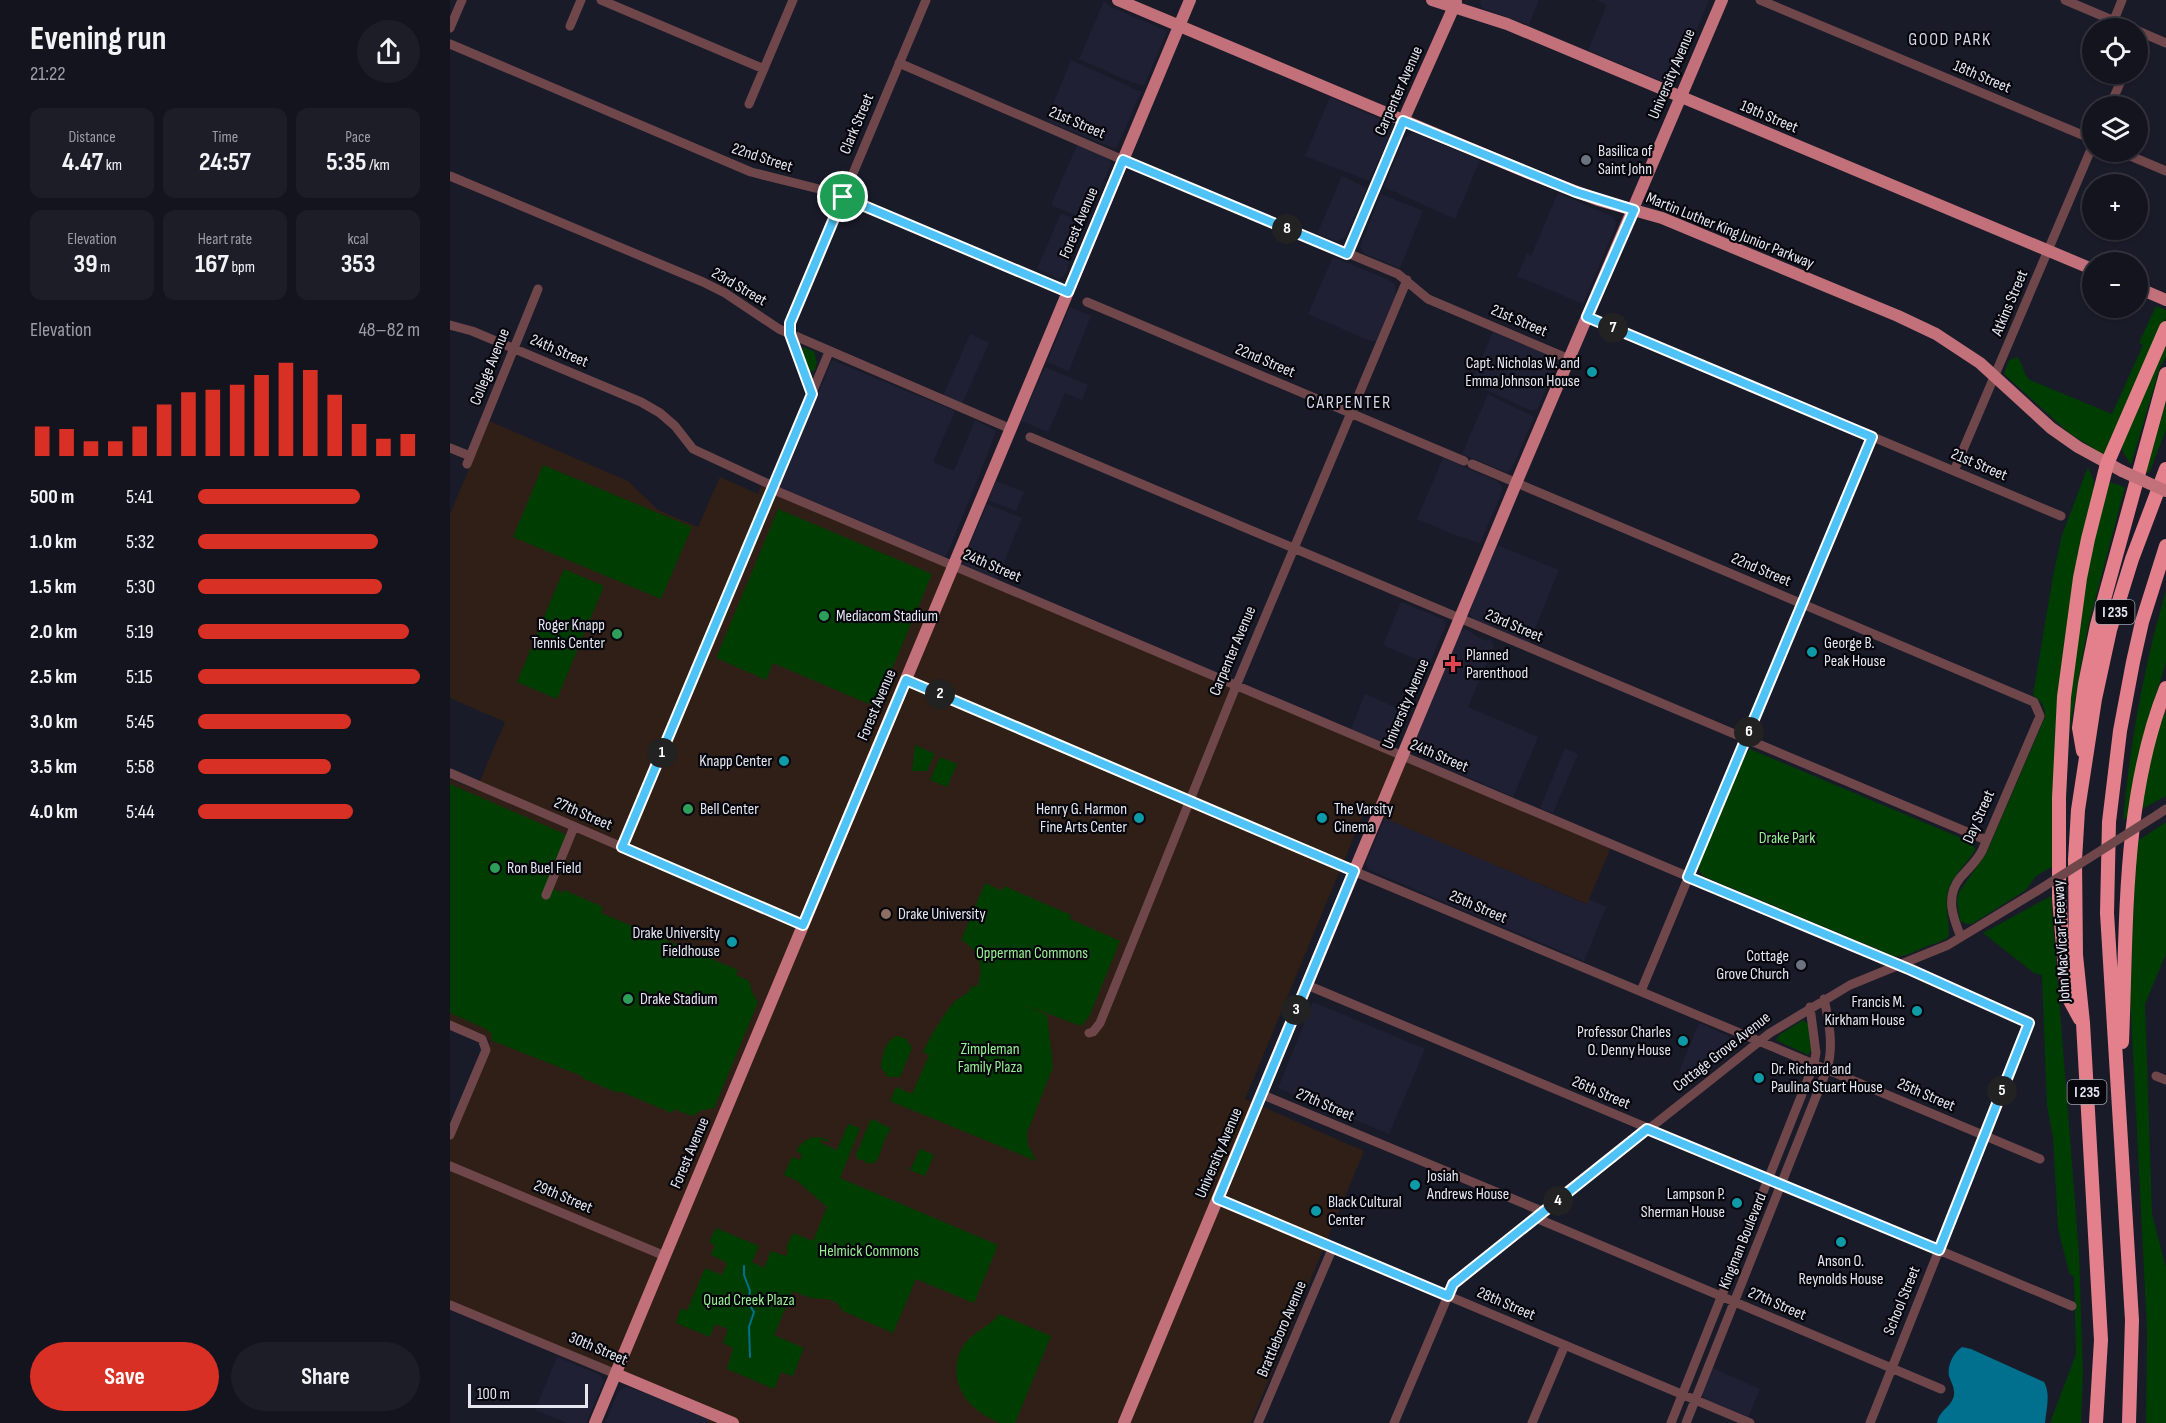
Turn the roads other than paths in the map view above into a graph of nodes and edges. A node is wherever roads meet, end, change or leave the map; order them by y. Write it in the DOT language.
graph roads {
  1 [pos="462,0"];
  2 [pos="581,0"];
  3 [pos="601,0"];
  4 [pos="793,0"];
  5 [pos="926,0"];
  6 [pos="1118,0"];
  7 [pos="1190,0"];
  8 [pos="1432,0"];
  9 [pos="1464,0"];
  10 [pos="1722,0"];
  11 [pos="1760,0"];
  12 [pos="2066,0"];
  13 [pos="2122,0"];
  14 [pos="1455,4"];
  15 [pos="2107,18"];
  16 [pos="2115,18"];
  17 [pos="570,26"];
  18 [pos="1179,26"];
  19 [pos="450,28"];
  20 [pos="2148,38"];
  21 [pos="2166,43"];
  22 [pos="450,44"];
  23 [pos="899,63"];
  24 [pos="764,69"];
  25 [pos="1680,97"];
  26 [pos="749,104"];
  27 [pos="1403,121"];
  28 [pos="2082,135"];
  29 [pos="1123,160"];
  30 [pos="2086,162"];
  31 [pos="2145,162"];
  32 [pos="2166,171"];
  33 [pos="450,176"];
  34 [pos="843,197"];
  35 [pos="1634,210"];
  36 [pos="2048,251"];
  37 [pos="1347,254"];
  38 [pos="2082,265"];
  39 [pos="1407,280"];
  40 [pos="538,289"];
  41 [pos="1068,292"];
  42 [pos="2148,292"];
  43 [pos="2166,300"];
  44 [pos="1088,302"];
  45 [pos="1587,317"];
  46 [pos="450,325"];
  47 [pos="2166,328"];
  48 [pos="790,334"];
  49 [pos="514,348"];
  50 [pos="829,352"];
  51 [pos="1569,359"];
  52 [pos="2166,374"];
  53 [pos="1995,375"];
  54 [pos="812,394"];
  55 [pos="1351,413"];
  56 [pos="1011,429"];
  57 [pos="1030,437"];
  58 [pos="1872,437"];
  59 [pos="450,448"];
  60 [pos="2107,464"];
  61 [pos="2166,470"];
  62 [pos="1954,471"];
  63 [pos="1516,483"];
  64 [pos="773,488"];
  65 [pos="2166,491"];
  66 [pos="2061,516"];
  67 [pos="2166,546"];
  68 [pos="1294,549"];
  69 [pos="953,566"];
  70 [pos="1803,603"];
  71 [pos="1460,619"];
  72 [pos="906,680"];
  73 [pos="1236,686"];
  74 [pos="2166,688"];
  75 [pos="2037,706"];
  76 [pos="1746,740"];
  77 [pos="1402,757"];
  78 [pos="2085,761"];
  79 [pos="450,773"];
  80 [pos="1189,801"];
  81 [pos="2166,809"];
  82 [pos="574,827"];
  83 [pos="1986,840"];
  84 [pos="622,847"];
  85 [pos="1354,871"];
  86 [pos="1688,877"];
  87 [pos="546,896"];
  88 [pos="803,925"];
  89 [pos="1961,938"];
  90 [pos="1898,965"];
  91 [pos="1307,985"];
  92 [pos="1641,992"];
  93 [pos="1824,999"];
  94 [pos="1810,1007"];
  95 [pos="2029,1023"];
  96 [pos="2083,1023"];
  97 [pos="450,1025"];
  98 [pos="1089,1033"];
  99 [pos="1759,1041"];
  100 [pos="1814,1064"];
  101 [pos="1827,1070"];
  102 [pos="2156,1076"];
  103 [pos="2166,1080"];
  104 [pos="1262,1094"];
  105 [pos="2119,1119"];
  106 [pos="1647,1129"];
  107 [pos="450,1135"];
  108 [pos="1984,1135"];
  109 [pos="2040,1159"];
  110 [pos="450,1166"];
  111 [pos="1769,1179"];
  112 [pos="1781,1185"];
  113 [pos="1218,1199"];
  114 [pos="1544,1212"];
  115 [pos="1536,1218"];
  116 [pos="1333,1247"];
  117 [pos="1939,1250"];
  118 [pos="665,1256"];
  119 [pos="2054,1287"];
  120 [pos="1448,1296"];
  121 [pos="2050,1296"];
  122 [pos="1722,1297"];
  123 [pos="1734,1302"];
  124 [pos="450,1305"];
  125 [pos="2072,1306"];
  126 [pos="1565,1345"];
  127 [pos="1892,1368"];
  128 [pos="616,1374"];
  129 [pos="1941,1389"];
  130 [pos="1683,1395"];
  131 [pos="1696,1400"];
  132 [pos="1128,1422"];
  133 [pos="595,1423"];
  134 [pos="733,1423"];
  135 [pos="1258,1423"];
  136 [pos="1394,1423"];
  137 [pos="1532,1423"];
  138 [pos="1671,1423"];
  139 [pos="1686,1423"];
  140 [pos="1750,1423"];
  141 [pos="1870,1423"];
  142 [pos="2096,1423"];
  143 [pos="2129,1423"];
  1 -- 19 [label="street"];
  2 -- 17 [label="street"];
  3 -- 24 [label="street"];
  4 -- 24 [label="street"];
  5 -- 23 [label="street, Clark Street"];
  6 -- 18 [label="main road, Martin Luther King Junior Parkway"];
  7 -- 18 [label="main road, Forest Avenue"];
  8 -- 14 [label="main road, 19th Street"];
  9 -- 14 [label="main road"];
  10 -- 25 [label="main road, University Avenue"];
  11 -- 28 [label="street, 18th Street"];
  12 -- 15 [label="street"];
  13 -- 16 [label="street"];
  14 -- 25 [label="main road, 19th Street"];
  14 -- 27 [label="main road, Carpenter Avenue"];
  18 -- 27 [label="main road, Martin Luther King Junior Parkway"];
  18 -- 29 [label="main road, Forest Avenue"];
  20 -- 21 [label="street"];
  22 -- 34 [label="street, 22nd Street"];
  23 -- 29 [label="street, 21st Street"];
  23 -- 34 [label="street, Clark Street"];
  24 -- 26 [label="street"];
  25 -- 35 [label="main road, University Avenue"];
  25 -- 36 [label="main road, 19th Street"];
  27 -- 35 [label="main road, Martin Luther King Junior Parkway"];
  27 -- 37 [label="street, Carpenter Avenue"];
  29 -- 37 [label="street, 21st Street"];
  29 -- 41 [label="main road, Forest Avenue"];
  30 -- 36 [label="street, Atkins Street"];
  31 -- 32 [label="street"];
  33 -- 48 [label="street, 23rd Street"];
  34 -- 41 [label="street, 22nd Street"];
  34 -- 48 [label="street, Clark Street"];
  35 -- 45 [label="main road, University Avenue"];
  35 -- 53 [label="main road, Martin Luther King Junior Parkway"];
  36 -- 38 [label="main road, 19th Street"];
  36 -- 53 [label="street, Atkins Street"];
  37 -- 39 [label="street, 21st Street"];
  39 -- 51 [label="street, 21st Street"];
  39 -- 55 [label="street, Carpenter Avenue"];
  40 -- 49 [label="street, College Avenue"];
  41 -- 56 [label="main road, Forest Avenue"];
  42 -- 43 [label="main road"];
  44 -- 55 [label="street, 22nd Street"];
  45 -- 51 [label="main road, University Avenue"];
  45 -- 58 [label="street, 21st Street"];
  46 -- 49 [label="street, 24th Street"];
  47 -- 60 [label="highway"];
  48 -- 50 [label="street, 23rd Street"];
  48 -- 54 [label="street"];
  49 -- 59 [label="street, College Avenue"];
  49 -- 64 [label="street, 24th Street"];
  50 -- 54 [label="street"];
  50 -- 56 [label="street, 23rd Street"];
  51 -- 63 [label="main road, University Avenue"];
  52 -- 78 [label="highway"];
  53 -- 60 [label="main road, Martin Luther King Junior Parkway"];
  53 -- 62 [label="street, Atkins Street"];
  54 -- 64 [label="street"];
  55 -- 63 [label="street, 22nd Street"];
  55 -- 68 [label="street, Carpenter Avenue"];
  56 -- 69 [label="main road, Forest Avenue"];
  57 -- 68 [label="street, 23rd Street"];
  58 -- 62 [label="street, 21st Street"];
  58 -- 70 [label="street"];
  60 -- 65 [label="main road, Martin Luther King Junior Parkway, bridge"];
  60 -- 96 [label="highway"];
  61 -- 78 [label="highway, John MacVicar Freeway / I 235"];
  62 -- 66 [label="street, 21st Street"];
  63 -- 70 [label="street, 22nd Street"];
  63 -- 71 [label="main road, University Avenue"];
  64 -- 69 [label="street, 24th Street"];
  64 -- 84 [label="street"];
  67 -- 105 [label="highway, I 235"];
  68 -- 71 [label="street, 23rd Street"];
  68 -- 73 [label="street, Carpenter Avenue"];
  69 -- 72 [label="main road, Forest Avenue"];
  69 -- 73 [label="street, 24th Street"];
  70 -- 75 [label="street, 22nd Street"];
  70 -- 76 [label="street"];
  71 -- 76 [label="street, 23rd Street"];
  71 -- 77 [label="main road, University Avenue"];
  72 -- 80 [label="street, 25th Street"];
  72 -- 88 [label="main road, Forest Avenue"];
  73 -- 77 [label="street, 24th Street"];
  73 -- 80 [label="street, Carpenter Avenue"];
  74 -- 105 [label="highway"];
  75 -- 83 [label="street, Day Street"];
  76 -- 83 [label="street, 23rd Street"];
  76 -- 86 [label="street"];
  77 -- 85 [label="main road, University Avenue"];
  77 -- 86 [label="street, 24th Street"];
  78 -- 96 [label="highway, John MacVicar Freeway / I 235"];
  79 -- 82 [label="street, 27th Street"];
  80 -- 85 [label="street, 25th Street"];
  80 -- 98 [label="street, Carpenter Avenue"];
  81 -- 89 [label="street, Cottage Grove Avenue, bridge"];
  82 -- 84 [label="street, 27th Street"];
  82 -- 87 [label="street"];
  83 -- 89 [label="street, Day Street"];
  84 -- 88 [label="street, 27th Street"];
  85 -- 91 [label="main road, University Avenue"];
  85 -- 92 [label="street, 25th Street"];
  86 -- 90 [label="street, 24th Street"];
  86 -- 92 [label="street"];
  88 -- 118 [label="main road, Forest Avenue"];
  89 -- 90 [label="street, Cottage Grove Avenue"];
  90 -- 93 [label="street, Cottage Grove Avenue"];
  90 -- 95 [label="street, 24th Street"];
  91 -- 104 [label="main road, University Avenue"];
  91 -- 106 [label="street, 26th Street"];
  92 -- 99 [label="street, 25th Street"];
  93 -- 94 [label="street, Cottage Grove Avenue"];
  93 -- 101 [label="street, Kingman Boulevard"];
  94 -- 99 [label="street, Cottage Grove Avenue"];
  94 -- 100 [label="street, Kingman Boulevard"];
  95 -- 108 [label="street, School Street"];
  96 -- 142 [label="highway, John MacVicar Freeway / I 235"];
  97 -- 107 [label="street"];
  99 -- 100 [label="street, 25th Street"];
  99 -- 106 [label="street, Cottage Grove Avenue"];
  100 -- 101 [label="street, 25th Street"];
  100 -- 111 [label="street, Kingman Boulevard"];
  101 -- 108 [label="street, 25th Street"];
  101 -- 112 [label="street, Kingman Boulevard"];
  102 -- 103 [label="street"];
  104 -- 113 [label="main road, University Avenue"];
  104 -- 114 [label="street, 27th Street"];
  105 -- 143 [label="highway, I 235"];
  106 -- 111 [label="street, 26th Street"];
  106 -- 114 [label="street, Cottage Grove Avenue"];
  108 -- 109 [label="street, 25th Street"];
  108 -- 117 [label="street, School Street"];
  110 -- 118 [label="street, 29th Street"];
  111 -- 112 [label="street, 26th Street"];
  111 -- 122 [label="street, Kingman Boulevard"];
  112 -- 117 [label="street, 26th Street"];
  112 -- 123 [label="street, Kingman Boulevard"];
  113 -- 116 [label="street, 28th Street"];
  113 -- 132 [label="main road, University Avenue"];
  114 -- 115 [label="street, Cottage Grove Avenue"];
  115 -- 120 [label="street, Cottage Grove Avenue"];
  115 -- 122 [label="street, 27th Street"];
  116 -- 120 [label="street, 28th Street"];
  116 -- 135 [label="street, Brattleboro Avenue"];
  117 -- 121 [label="street, 26th Street"];
  117 -- 127 [label="street, School Street"];
  118 -- 128 [label="main road, Forest Avenue"];
  119 -- 121 [label="street"];
  120 -- 126 [label="street, 28th Street"];
  120 -- 136 [label="street, Cottage Grove Avenue"];
  121 -- 125 [label="street, 26th Street"];
  122 -- 123 [label="street, 27th Street"];
  122 -- 130 [label="street, Kingman Boulevard"];
  123 -- 127 [label="street, 27th Street"];
  123 -- 131 [label="street, Kingman Boulevard"];
  124 -- 128 [label="street, 30th Street"];
  126 -- 130 [label="street, 28th Street"];
  126 -- 137 [label="street"];
  127 -- 129 [label="street, 27th Street"];
  127 -- 141 [label="street, School Street"];
  128 -- 133 [label="main road, Forest Avenue"];
  128 -- 134 [label="main road, 30th Street"];
  130 -- 131 [label="street, 28th Street"];
  130 -- 138 [label="street, Kingman Boulevard"];
  131 -- 139 [label="street, Kingman Boulevard"];
  131 -- 140 [label="street, 28th Street"];
}
